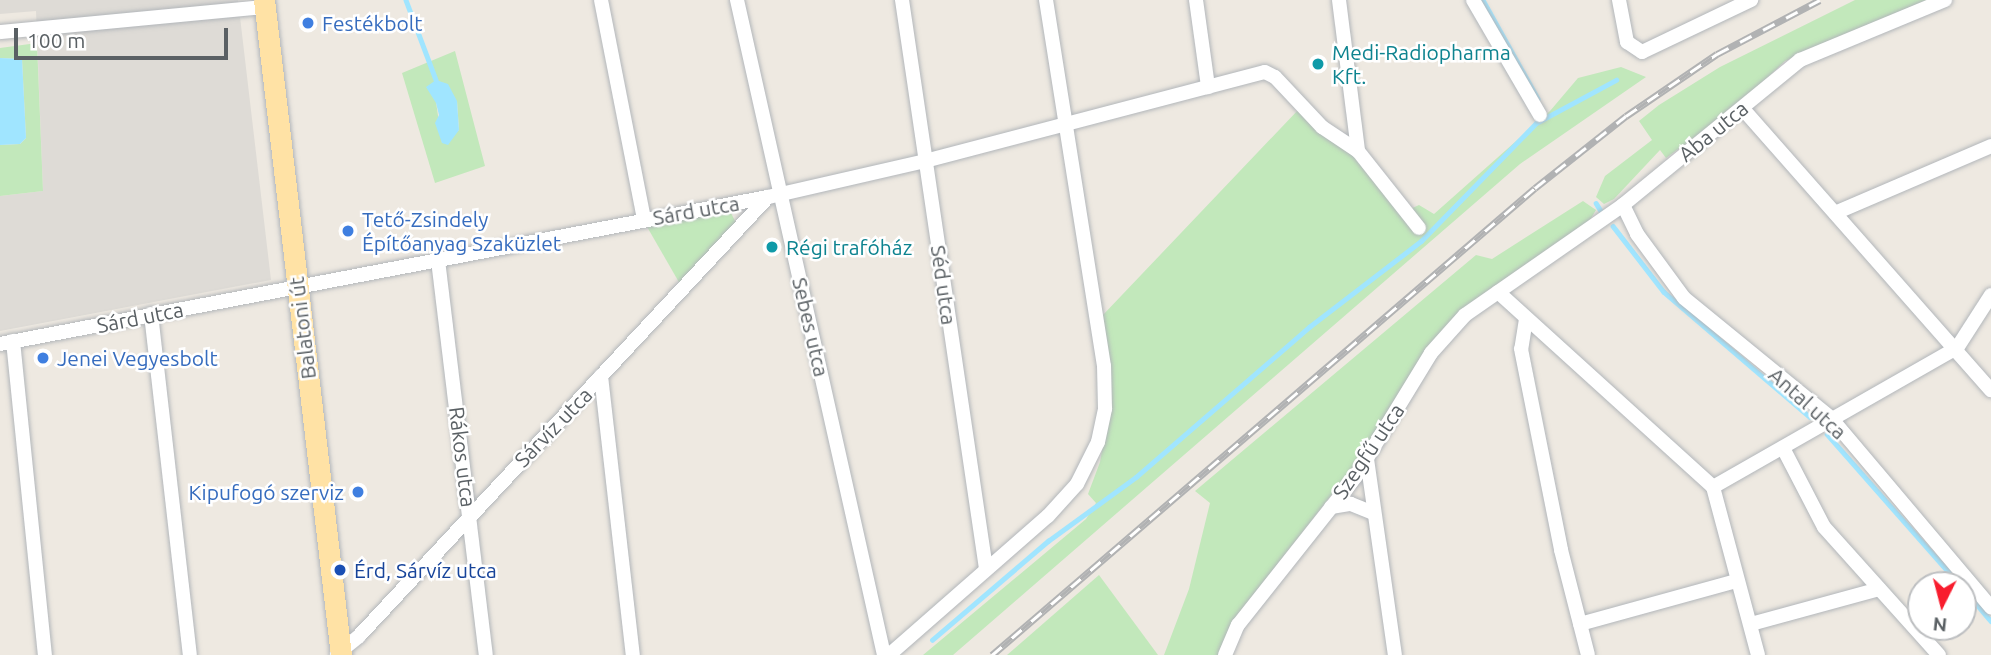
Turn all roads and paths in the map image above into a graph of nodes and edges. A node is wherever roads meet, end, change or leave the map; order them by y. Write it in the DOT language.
graph roads {
  1 [pos="601,0"];
  2 [pos="737,0"];
  3 [pos="902,0"];
  4 [pos="1046,0"];
  5 [pos="1196,0"];
  6 [pos="1339,0"];
  7 [pos="1473,0"];
  8 [pos="1619,0"];
  9 [pos="1751,0"];
  10 [pos="1945,0"];
  11 [pos="264,4"];
  12 [pos="0,32"];
  13 [pos="1208,87"];
  14 [pos="1743,109"];
  15 [pos="1540,115"];
  16 [pos="1067,122"];
  17 [pos="1991,146"];
  18 [pos="1358,151"];
  19 [pos="925,161"];
  20 [pos="775,195"];
  21 [pos="1623,205"];
  22 [pos="1835,213"];
  23 [pos="644,219"];
  24 [pos="1419,228"];
  25 [pos="438,260"];
  26 [pos="297,287"];
  27 [pos="1498,292"];
  28 [pos="1991,295"];
  29 [pos="152,314"];
  30 [pos="1526,319"];
  31 [pos="7,342"];
  32 [pos="1956,348"];
  33 [pos="601,376"];
  34 [pos="1991,390"];
  35 [pos="1831,418"];
  36 [pos="1783,448"];
  37 [pos="1367,459"];
  38 [pos="1713,487"];
  39 [pos="1331,507"];
  40 [pos="1373,513"];
  41 [pos="471,514"];
  42 [pos="986,569"];
  43 [pos="1736,580"];
  44 [pos="1879,589"];
  45 [pos="1991,607"];
  46 [pos="1580,624"];
  47 [pos="1751,624"];
  48 [pos="339,654"];
  49 [pos="45,655"];
  50 [pos="190,655"];
  51 [pos="486,655"];
  52 [pos="633,655"];
  53 [pos="886,655"];
  54 [pos="1225,655"];
  55 [pos="1395,655"];
  56 [pos="1588,655"];
  57 [pos="1758,655"];
  58 [pos="1938,655"];
  1 -- 23 [label="street"];
  2 -- 20 [label="street, Sebes utca"];
  3 -- 19 [label="street, Séd utca"];
  4 -- 16 [label="street"];
  5 -- 13 [label="street"];
  6 -- 18 [label="street"];
  7 -- 15 [label="street"];
  8 -- 9 [label="street"];
  10 -- 14 [label="street, Aba utca"];
  11 -- 12 [label="street"];
  11 -- 26 [label="main road, Balatoni út"];
  13 -- 16 [label="street, Sárd utca"];
  13 -- 18 [label="street, Sárd utca"];
  14 -- 21 [label="street, Aba utca"];
  14 -- 22 [label="street"];
  16 -- 19 [label="street, Sárd utca"];
  16 -- 42 [label="street"];
  17 -- 22 [label="street"];
  18 -- 24 [label="street"];
  19 -- 20 [label="street, Sárd utca"];
  19 -- 42 [label="street, Séd utca"];
  20 -- 23 [label="street, Sárd utca"];
  20 -- 33 [label="street, Sárvíz utca"];
  20 -- 53 [label="street, Sebes utca"];
  21 -- 27 [label="street, Aba utca"];
  21 -- 35 [label="street, Antal utca"];
  22 -- 32 [label="street"];
  23 -- 25 [label="street, Sárd utca"];
  25 -- 26 [label="street, Sárd utca"];
  25 -- 41 [label="street, Rákos utca"];
  26 -- 29 [label="street, Sárd utca"];
  26 -- 48 [label="main road, Balatoni út"];
  27 -- 30 [label="street"];
  27 -- 37 [label="street, Szegfű utca"];
  28 -- 32 [label="street"];
  29 -- 31 [label="street, Sárd utca"];
  29 -- 50 [label="street"];
  30 -- 38 [label="street"];
  30 -- 46 [label="street"];
  31 -- 49 [label="street"];
  32 -- 34 [label="street"];
  32 -- 35 [label="street"];
  33 -- 41 [label="street, Sárvíz utca"];
  33 -- 52 [label="street"];
  35 -- 36 [label="street"];
  35 -- 45 [label="street, Antal utca"];
  36 -- 38 [label="street"];
  36 -- 44 [label="street"];
  37 -- 39 [label="street, Szegfű utca"];
  37 -- 40 [label="street"];
  38 -- 43 [label="street"];
  39 -- 40 [label="street"];
  39 -- 54 [label="street, Szegfű utca"];
  40 -- 55 [label="street"];
  41 -- 48 [label="street, Sárvíz utca"];
  41 -- 51 [label="street, Rákos utca"];
  42 -- 53 [label="street"];
  43 -- 46 [label="street"];
  43 -- 47 [label="street"];
  44 -- 47 [label="street"];
  44 -- 58 [label="street"];
  46 -- 56 [label="street"];
  47 -- 57 [label="street"];
}
